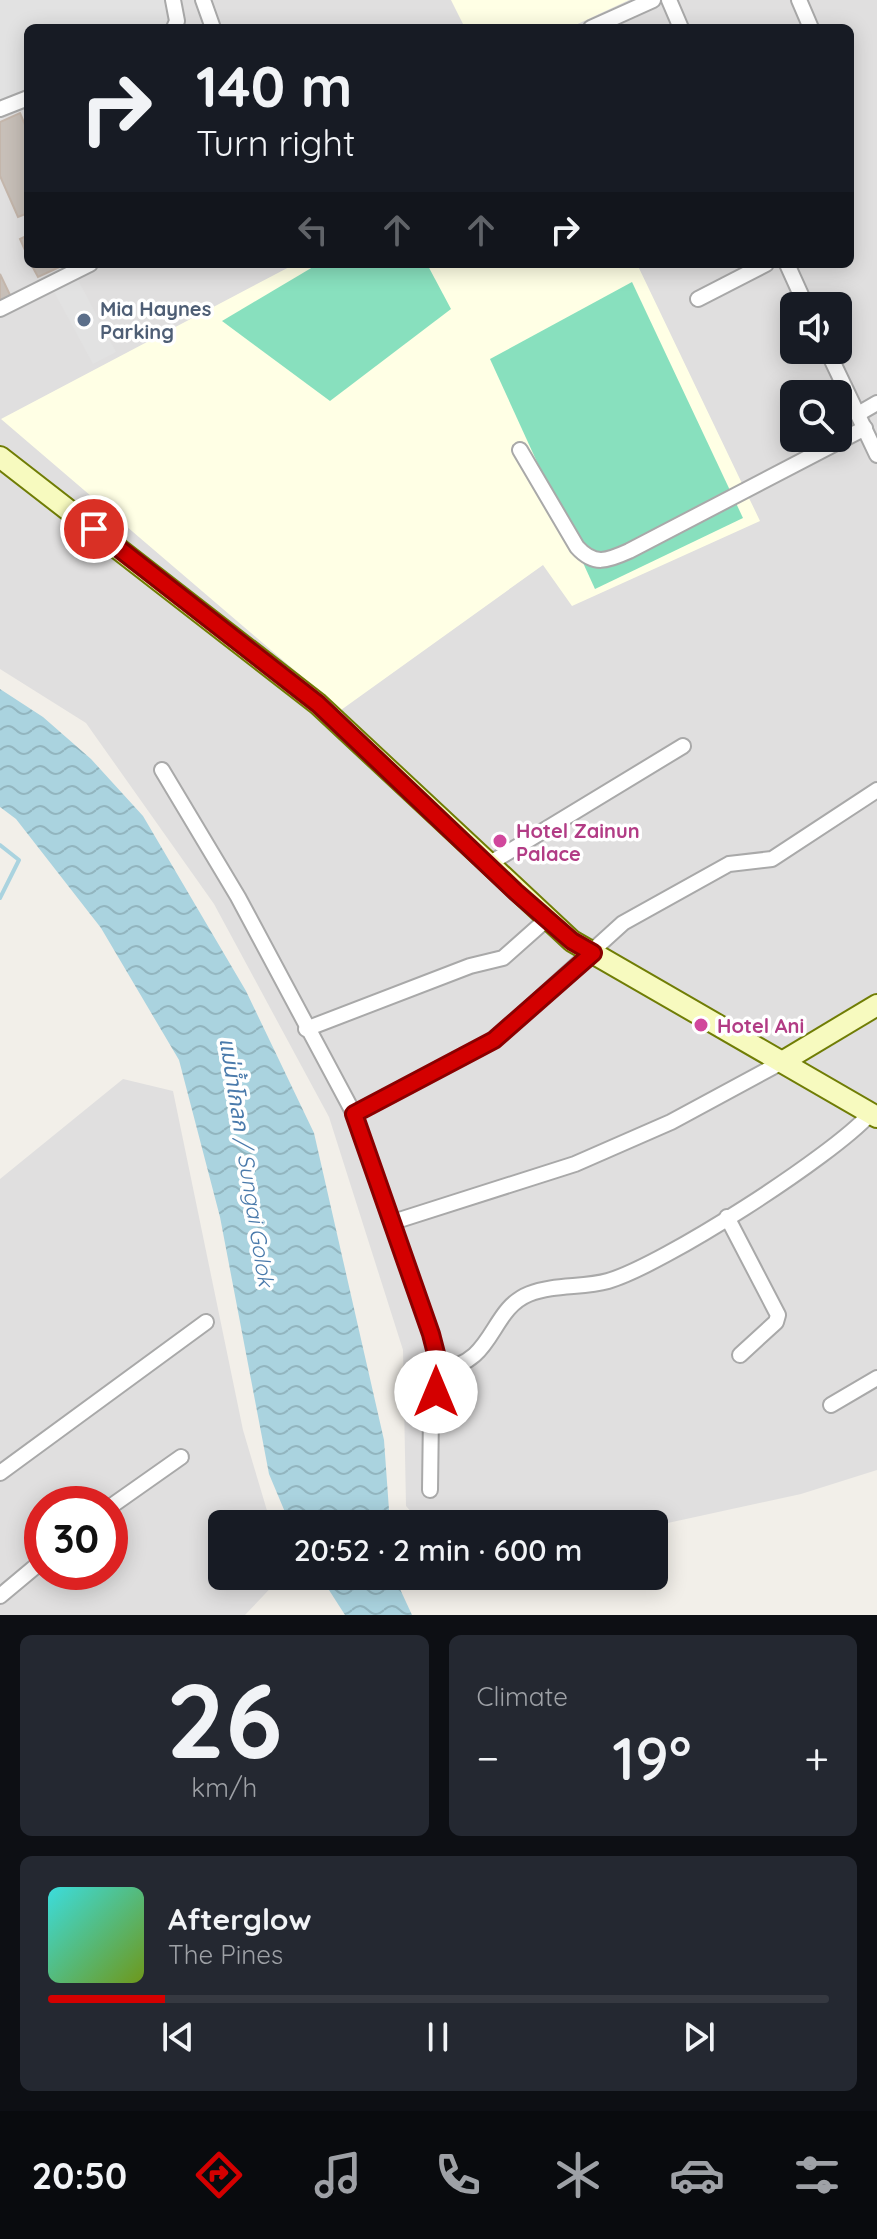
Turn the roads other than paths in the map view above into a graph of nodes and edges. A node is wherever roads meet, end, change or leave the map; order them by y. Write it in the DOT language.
graph roads {
  1 [pos="173,0"];
  2 [pos="203,0"];
  3 [pos="653,0"];
  4 [pos="669,0"];
  5 [pos="799,0"];
  6 [pos="176,24"];
  7 [pos="212,24"];
  8 [pos="600,24"];
  9 [pos="679,24"];
  10 [pos="809,24"];
  11 [pos="24,100"];
  12 [pos="0,109"];
  13 [pos="82,268"];
  14 [pos="758,268"];
  15 [pos="789,268"];
  16 [pos="800,292"];
  17 [pos="698,299"];
  18 [pos="0,309"];
  19 [pos="834,364"];
  20 [pos="877,403"];
  21 [pos="858,414"];
  22 [pos="865,428"];
  23 [pos="520,450"];
  24 [pos="877,455"];
  25 [pos="0,457"];
  26 [pos="683,746"];
  27 [pos="162,770"];
  28 [pos="877,790"];
  29 [pos="487,865"];
  30 [pos="547,919"];
  31 [pos="593,953"];
  32 [pos="877,1005"];
  33 [pos="306,1029"];
  34 [pos="782,1062"];
  35 [pos="354,1114"];
  36 [pos="874,1116"];
  37 [pos="727,1217"];
  38 [pos="393,1222"];
  39 [pos="206,1322"];
  40 [pos="740,1355"];
  41 [pos="440,1369"];
  42 [pos="877,1378"];
  43 [pos="831,1405"];
  44 [pos="181,1457"];
  45 [pos="0,1473"];
  46 [pos="430,1490"];
  47 [pos="128,1494"];
  48 [pos="24,1576"];
  49 [pos="0,1596"];
  1 -- 6 [label="street"];
  2 -- 7 [label="street"];
  3 -- 8 [label="street"];
  4 -- 9 [label="street"];
  5 -- 10 [label="street"];
  11 -- 12 [label="street"];
  13 -- 18 [label="street"];
  14 -- 17 [label="street"];
  15 -- 16 [label="street"];
  19 -- 21 [label="street"];
  20 -- 21 [label="street"];
  21 -- 22 [label="street"];
  22 -- 23 [label="street"];
  22 -- 24 [label="street"];
  25 -- 29 [label="main road"];
  26 -- 29 [label="street"];
  27 -- 33 [label="street"];
  28 -- 31 [label="street"];
  29 -- 30 [label="main road"];
  30 -- 31 [label="main road"];
  30 -- 33 [label="street"];
  31 -- 34 [label="main road"];
  31 -- 35 [label="street"];
  32 -- 34 [label="main road"];
  33 -- 35 [label="street"];
  34 -- 36 [label="main road"];
  34 -- 38 [label="street"];
  35 -- 38 [label="street"];
  36 -- 37 [label="street"];
  37 -- 40 [label="street"];
  37 -- 41 [label="street"];
  38 -- 41 [label="street"];
  39 -- 45 [label="street"];
  41 -- 46 [label="street"];
  42 -- 43 [label="street"];
  44 -- 47 [label="street"];
  48 -- 49 [label="street"];
}
